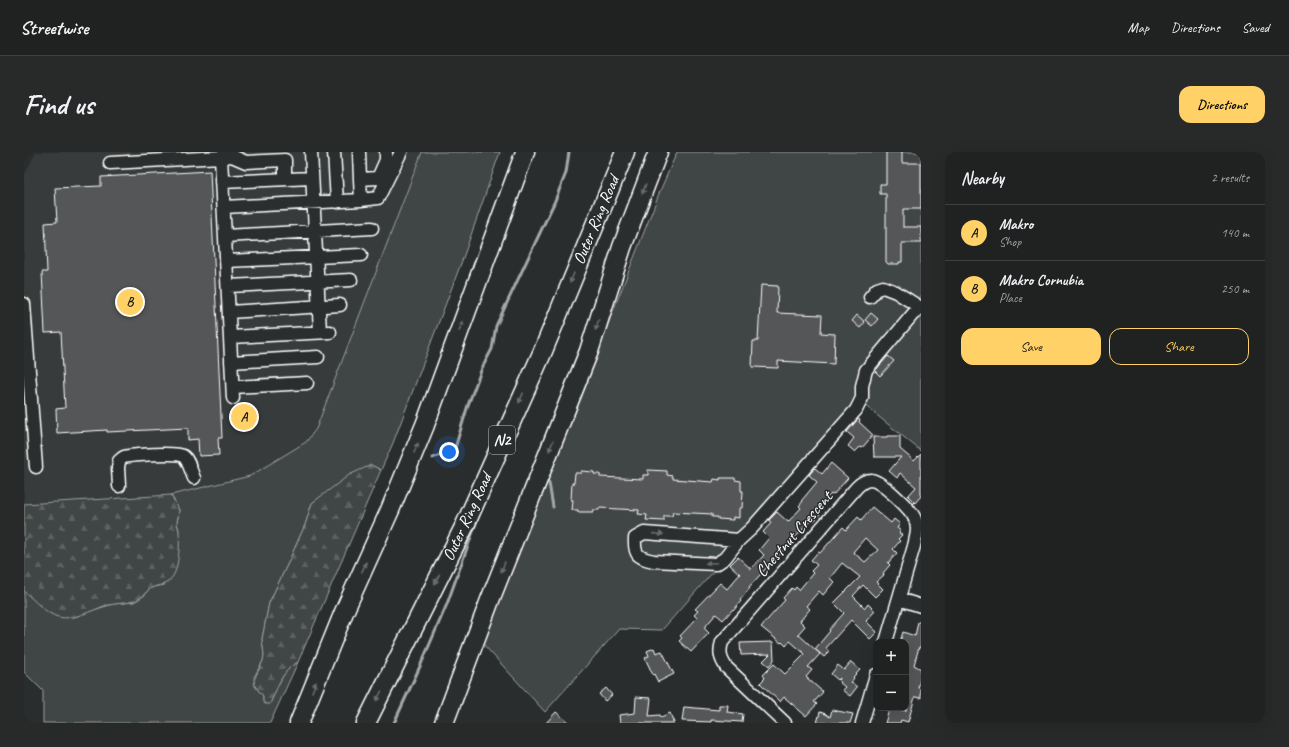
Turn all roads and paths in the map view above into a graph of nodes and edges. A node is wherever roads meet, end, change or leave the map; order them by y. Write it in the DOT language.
graph roads {
  1 [pos="311,152"];
  2 [pos="334,152"];
  3 [pos="359,152"];
  4 [pos="386,152"];
  5 [pos="401,152"];
  6 [pos="525,152"];
  7 [pos="625,152"];
  8 [pos="658,152"];
  9 [pos="221,157"];
  10 [pos="110,163"];
  11 [pos="312,178"];
  12 [pos="286,179"];
  13 [pos="360,179"];
  14 [pos="222,182"];
  15 [pos="361,200"];
  16 [pos="337,202"];
  17 [pos="313,203"];
  18 [pos="224,207"];
  19 [pos="372,228"];
  20 [pos="315,232"];
  21 [pos="225,236"];
  22 [pos="361,255"];
  23 [pos="316,257"];
  24 [pos="226,261"];
  25 [pos="351,280"];
  26 [pos="318,282"];
  27 [pos="228,286"];
  28 [pos="870,297"];
  29 [pos="24,304"];
  30 [pos="340,305"];
  31 [pos="319,307"];
  32 [pos="921,309"];
  33 [pos="229,312"];
  34 [pos="230,337"];
  35 [pos="318,357"];
  36 [pos="232,362"];
  37 [pos="307,383"];
  38 [pos="36,468"];
  39 [pos="194,478"];
  40 [pos="119,486"];
  41 [pos="739,540"];
  42 [pos="899,599"];
  43 [pos="921,606"];
  44 [pos="887,639"];
  45 [pos="873,685"];
  46 [pos="784,722"];
  47 [pos="299,723"];
  48 [pos="366,723"];
  49 [pos="444,723"];
  50 [pos="770,723"];
  51 [pos="862,723"];
  1 -- 11 [label="street"];
  2 -- 16 [label="street"];
  3 -- 13 [label="street"];
  4 -- 13 [label="street"];
  5 -- 15 [label="street"];
  47 -- 6 [label="highway, one-way"];
  7 -- 48 [label="highway, Outer Ring Road / N2, one-way"];
  8 -- 49 [label="highway, one-way"];
  9 -- 10 [label="street"];
  9 -- 12 [label="street"];
  9 -- 14 [label="street"];
  11 -- 12 [label="street"];
  11 -- 17 [label="street"];
  12 -- 14 [label="street"];
  13 -- 15 [label="street"];
  14 -- 18 [label="street"];
  15 -- 16 [label="street"];
  16 -- 17 [label="street"];
  17 -- 18 [label="street"];
  17 -- 20 [label="street"];
  18 -- 21 [label="street"];
  19 -- 20 [label="street"];
  20 -- 21 [label="street"];
  20 -- 23 [label="street"];
  21 -- 24 [label="street"];
  22 -- 23 [label="street"];
  23 -- 24 [label="street"];
  23 -- 26 [label="street"];
  24 -- 27 [label="street"];
  25 -- 26 [label="street"];
  26 -- 27 [label="street"];
  26 -- 31 [label="street"];
  27 -- 33 [label="street"];
  28 -- 32 [label="street"];
  29 -- 38 [label="street"];
  30 -- 31 [label="street"];
  31 -- 33 [label="street"];
  31 -- 34 [label="street"];
  32 -- 41 [label="street"];
  33 -- 34 [label="street"];
  34 -- 36 [label="street"];
  35 -- 36 [label="street"];
  36 -- 37 [label="street"];
  39 -- 40 [label="street"];
  41 -- 41 [label="street, one-way"];
  42 -- 43 [label="street"];
  42 -- 44 [label="street, Chestnut Crescent"];
  42 -- 46 [label="street, Chestnut Crescent"];
  45 -- 51 [label="street"];
  46 -- 50 [label="street"];
}
